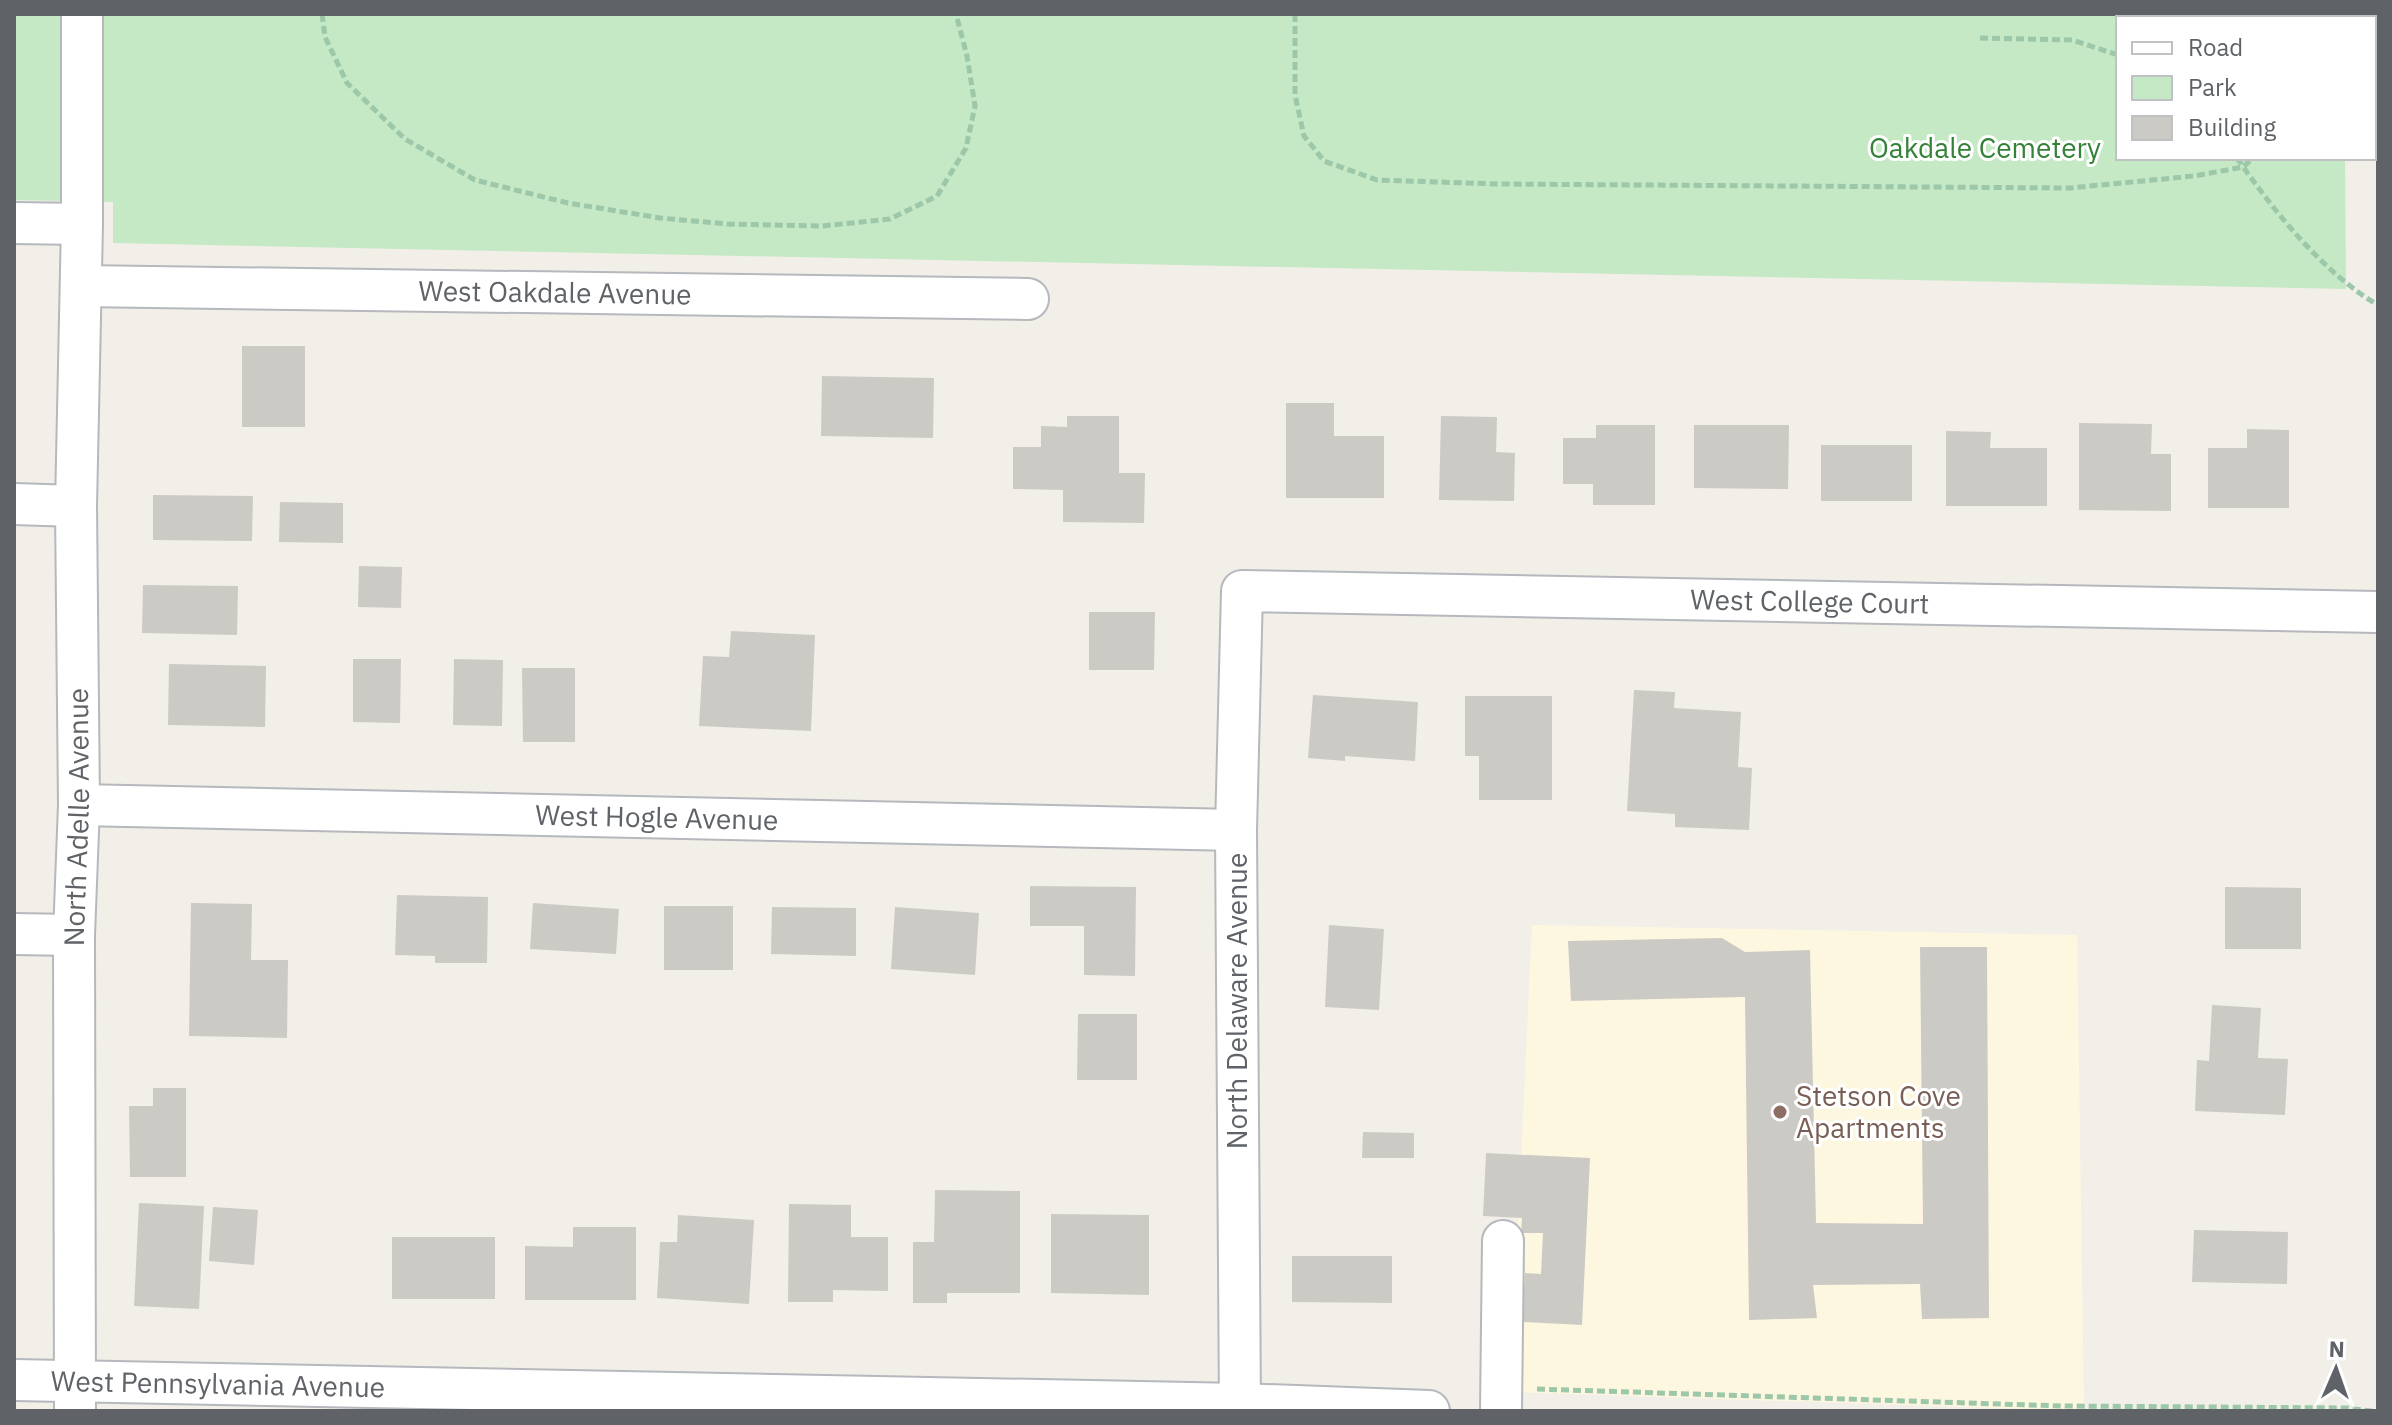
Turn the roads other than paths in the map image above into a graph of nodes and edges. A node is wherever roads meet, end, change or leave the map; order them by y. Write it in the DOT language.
graph roads {
  1 [pos="82,14"];
  2 [pos="14,223"];
  3 [pos="82,224"];
  4 [pos="81,286"];
  5 [pos="1028,299"];
  6 [pos="14,504"];
  7 [pos="76,506"];
  8 [pos="1242,591"];
  9 [pos="2378,612"];
  10 [pos="79,805"];
  11 [pos="1236,830"];
  12 [pos="14,934"];
  13 [pos="74,935"];
  14 [pos="1503,1241"];
  15 [pos="14,1380"];
  16 [pos="75,1396"];
  17 [pos="1501,1400"];
  18 [pos="1240,1408"];
  19 [pos="1429,1411"];
  1 -- 3 [label="street, North Adelle Avenue"];
  2 -- 3 [label="street"];
  3 -- 4 [label="street, North Adelle Avenue"];
  4 -- 5 [label="street, West Oakdale Avenue"];
  4 -- 7 [label="street, North Adelle Avenue"];
  6 -- 7 [label="street"];
  7 -- 10 [label="street, North Adelle Avenue"];
  8 -- 9 [label="street, West College Court"];
  8 -- 11 [label="street, North Delaware Avenue"];
  10 -- 11 [label="street, West Hogle Avenue"];
  10 -- 13 [label="street, North Adelle Avenue"];
  11 -- 18 [label="street, North Delaware Avenue"];
  12 -- 13 [label="street"];
  13 -- 16 [label="street, North Adelle Avenue"];
  14 -- 17 [label="street"];
  15 -- 16 [label="street, West Pennsylvania Avenue"];
  16 -- 18 [label="street, West Pennsylvania Avenue"];
  18 -- 19 [label="street, West Pennsylvania Avenue"];
}
